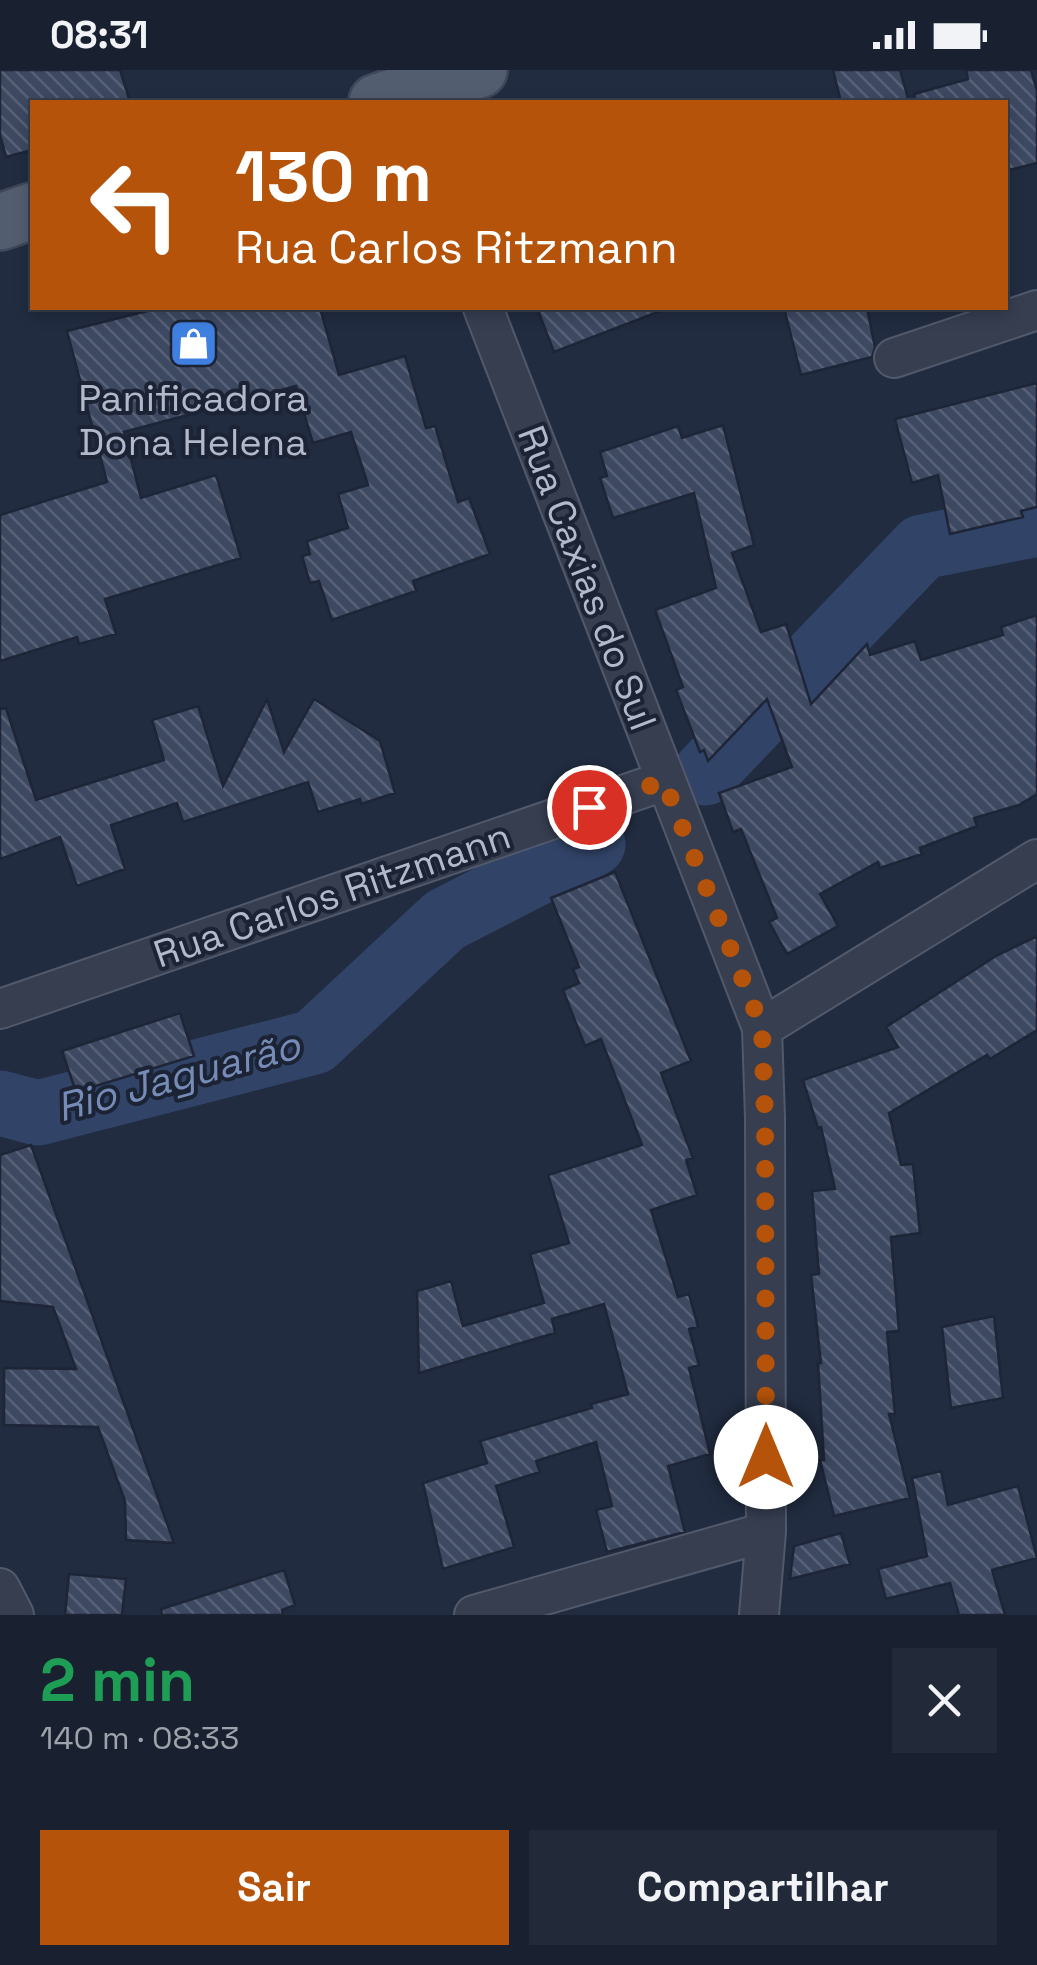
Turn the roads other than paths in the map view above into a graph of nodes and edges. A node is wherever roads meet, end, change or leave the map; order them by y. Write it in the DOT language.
graph roads {
  1 [pos="479,70"];
  2 [pos="394,100"];
  3 [pos="30,212"];
  4 [pos="0,222"];
  5 [pos="484,310"];
  6 [pos="1037,310"];
  7 [pos="894,358"];
  8 [pos="664,781"];
  9 [pos="1037,859"];
  10 [pos="0,1009"];
  11 [pos="762,1028"];
  12 [pos="766,1532"];
  13 [pos="0,1588"];
  14 [pos="14,1615"];
  15 [pos="474,1615"];
  16 [pos="758,1615"];
  1 -- 2 [label="main road"];
  3 -- 4 [label="main road"];
  5 -- 8 [label="street, Rua Caxias do Sul"];
  6 -- 7 [label="street"];
  8 -- 10 [label="street, Rua Carlos Ritzmann"];
  8 -- 11 [label="street, Rua Caxias do Sul"];
  9 -- 11 [label="street"];
  11 -- 12 [label="street, Rua Caxias do Sul"];
  12 -- 15 [label="street"];
  12 -- 16 [label="street, Rua Caxias do Sul"];
  13 -- 14 [label="street"];
}
